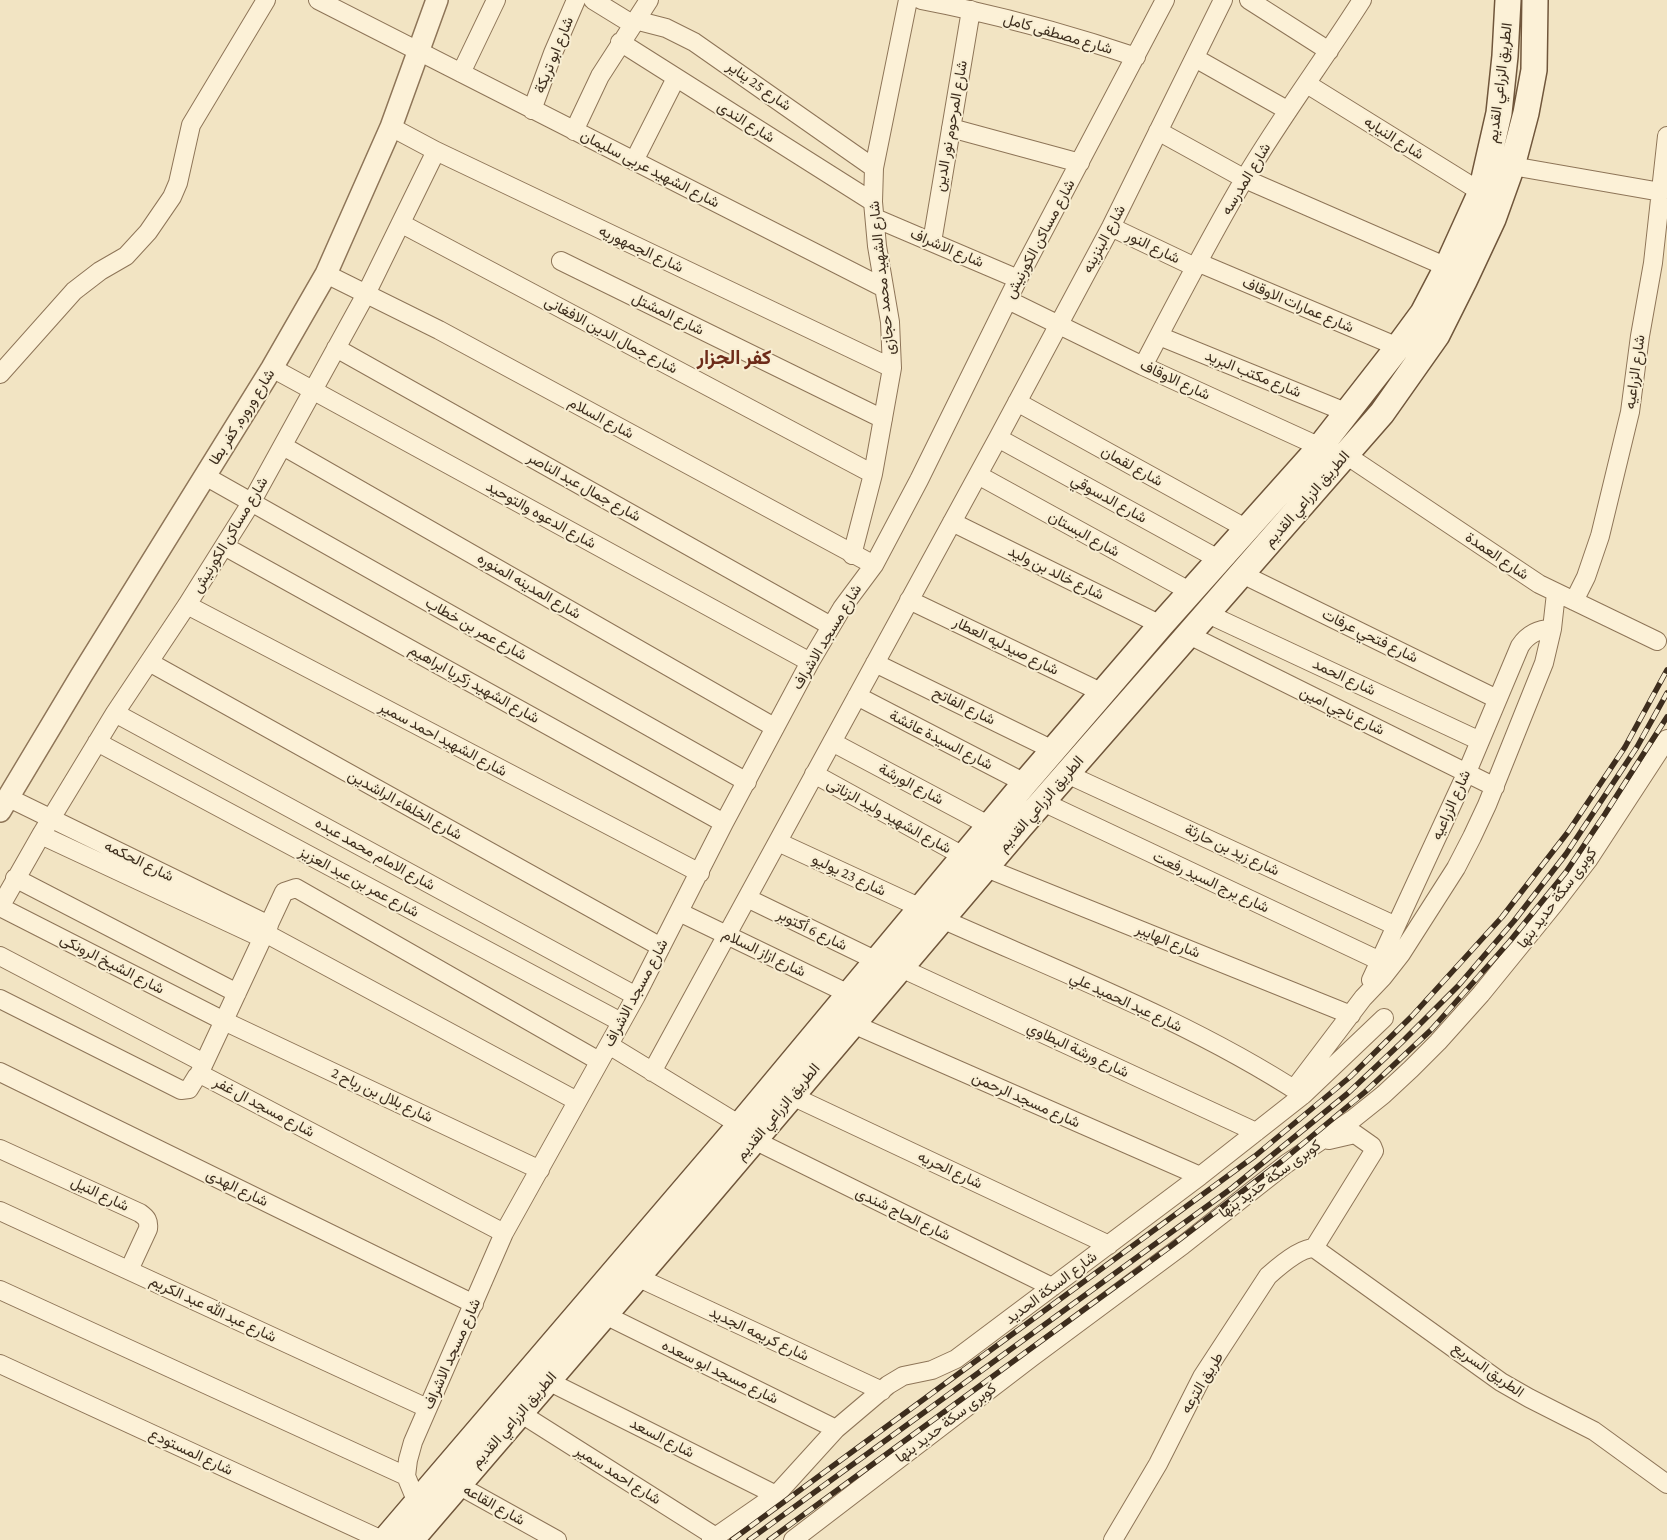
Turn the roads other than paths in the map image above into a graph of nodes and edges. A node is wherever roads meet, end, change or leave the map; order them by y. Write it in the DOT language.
graph roads {
  1 [pos="266,0"];
  2 [pos="318,0"];
  3 [pos="437,0"];
  4 [pos="496,0"];
  5 [pos="576,0"];
  6 [pos="592,0"];
  7 [pos="649,0"];
  8 [pos="908,0"];
  9 [pos="921,0"];
  10 [pos="1165,0"];
  11 [pos="1223,0"];
  12 [pos="1249,0"];
  13 [pos="1362,0"];
  14 [pos="1508,9"];
  15 [pos="1535,9"];
  16 [pos="971,10"];
  17 [pos="634,22"];
  18 [pos="620,42"];
  19 [pos="418,51"];
  20 [pos="1329,51"];
  21 [pos="1505,56"];
  22 [pos="1535,56"];
  23 [pos="1136,57"];
  24 [pos="1195,58"];
  25 [pos="462,74"];
  26 [pos="676,78"];
  27 [pos="1307,84"];
  28 [pos="532,110"];
  29 [pos="1287,110"];
  30 [pos="391,127"];
  31 [pos="951,128"];
  32 [pos="574,130"];
  33 [pos="1158,131"];
  34 [pos="1667,136"];
  35 [pos="436,151"];
  36 [pos="634,161"];
  37 [pos="1080,163"];
  38 [pos="1512,166"];
  39 [pos="874,168"];
  40 [pos="1245,179"];
  41 [pos="1481,192"];
  42 [pos="1661,192"];
  43 [pos="874,210"];
  44 [pos="402,224"];
  45 [pos="1111,227"];
  46 [pos="932,242"];
  47 [pos="561,261"];
  48 [pos="1196,265"];
  49 [pos="1448,267"];
  50 [pos="326,274"];
  51 [pos="1018,279"];
  52 [pos="884,288"];
  53 [pos="366,294"];
  54 [pos="1008,300"];
  55 [pos="1058,325"];
  56 [pos="1159,336"];
  57 [pos="336,348"];
  58 [pos="1398,348"];
  59 [pos="1143,366"];
  60 [pos="272,368"];
  61 [pos="892,368"];
  62 [pos="0,374"];
  63 [pos="313,390"];
  64 [pos="1017,402"];
  65 [pos="1348,413"];
  66 [pos="883,419"];
  67 [pos="998,438"];
  68 [pos="283,446"];
  69 [pos="1320,447"];
  70 [pos="1344,456"];
  71 [pos="873,474"];
  72 [pos="978,475"];
  73 [pos="205,476"];
  74 [pos="919,480"];
  75 [pos="251,503"];
  76 [pos="952,522"];
  77 [pos="1247,529"];
  78 [pos="224,546"];
  79 [pos="852,554"];
  80 [pos="1220,560"];
  81 [pos="874,565"];
  82 [pos="1242,574"];
  83 [pos="1190,592"];
  84 [pos="1556,593"];
  85 [pos="909,600"];
  86 [pos="1574,602"];
  87 [pos="187,605"];
  88 [pos="1208,614"];
  89 [pos="1161,625"];
  90 [pos="831,626"];
  91 [pos="1552,629"];
  92 [pos="1189,635"];
  93 [pos="1657,641"];
  94 [pos="149,662"];
  95 [pos="810,662"];
  96 [pos="875,663"];
  97 [pos="1103,693"];
  98 [pos="857,696"];
  99 [pos="1497,699"];
  100 [pos="115,713"];
  101 [pos="774,727"];
  102 [pos="1667,739"];
  103 [pos="1480,741"];
  104 [pos="97,742"];
  105 [pos="832,742"];
  106 [pos="1053,750"];
  107 [pos="1467,772"];
  108 [pos="814,774"];
  109 [pos="1067,774"];
  110 [pos="747,782"];
  111 [pos="1025,783"];
  112 [pos="1495,787"];
  113 [pos="1043,802"];
  114 [pos="4,804"];
  115 [pos="51,817"];
  116 [pos="724,823"];
  117 [pos="990,826"];
  118 [pos="40,835"];
  119 [pos="778,842"];
  120 [pos="975,863"];
  121 [pos="700,873"];
  122 [pos="15,878"];
  123 [pos="747,898"];
  124 [pos="0,907"];
  125 [pos="679,912"];
  126 [pos="932,914"];
  127 [pos="1396,926"];
  128 [pos="265,932"];
  129 [pos="726,935"];
  130 [pos="661,947"];
  131 [pos="0,956"];
  132 [pos="877,961"];
  133 [pos="1380,961"];
  134 [pos="901,968"];
  135 [pos="237,993"];
  136 [pos="849,994"];
  137 [pos="636,996"];
  138 [pos="1363,998"];
  139 [pos="0,999"];
  140 [pos="1351,1015"];
  141 [pos="1384,1018"];
  142 [pos="224,1021"];
  143 [pos="621,1022"];
  144 [pos="853,1024"];
  145 [pos="609,1045"];
  146 [pos="599,1062"];
  147 [pos="202,1069"];
  148 [pos="0,1072"];
  149 [pos="652,1072"];
  150 [pos="1299,1092"];
  151 [pos="792,1096"];
  152 [pos="578,1101"];
  153 [pos="1256,1132"];
  154 [pos="747,1133"];
  155 [pos="1320,1142"];
  156 [pos="0,1149"];
  157 [pos="540,1170"];
  158 [pos="1200,1176"];
  159 [pos="0,1211"];
  160 [pos="504,1233"];
  161 [pos="1109,1245"];
  162 [pos="1314,1248"];
  163 [pos="128,1270"];
  164 [pos="638,1277"];
  165 [pos="1052,1287"];
  166 [pos="0,1290"];
  167 [pos="474,1304"];
  168 [pos="605,1315"];
  169 [pos="0,1364"];
  170 [pos="548,1380"];
  171 [pos="882,1391"];
  172 [pos="427,1408"];
  173 [pos="520,1413"];
  174 [pos="836,1429"];
  175 [pos="406,1476"];
  176 [pos="1667,1484"];
  177 [pos="458,1485"];
  178 [pos="776,1495"];
  179 [pos="418,1522"];
  180 [pos="714,1538"];
  181 [pos="383,1540"];
  182 [pos="557,1540"];
  183 [pos="793,1540"];
  184 [pos="1113,1540"];
  1 -- 62 [label="street"];
  2 -- 19 [label="street, شارع الشهيد عربى سليمان"];
  3 -- 19 [label="street, شارع وروره, كفر بطا"];
  4 -- 25 [label="street"];
  5 -- 28 [label="street, شارع ابو تريكة"];
  6 -- 17 [label="street"];
  7 -- 17 [label="street"];
  8 -- 39 [label="street, شارع الشهيد محمد حجازى"];
  9 -- 16 [label="street, شارع مصطفى كامل"];
  10 -- 23 [label="street, شارع مساكن الكورنيش"];
  11 -- 24 [label="street, شارع البنزينه"];
  12 -- 20 [label="street"];
  13 -- 20 [label="street, شارع المدرسه"];
  14 -- 15 [label="main road"];
  14 -- 21 [label="main road, الطريق الزراعي القديم"];
  15 -- 22 [label="main road, الطريق الزراعي القديم"];
  16 -- 23 [label="street, شارع مصطفى كامل"];
  16 -- 31 [label="street, شارع المرحوم نور الدين"];
  17 -- 18 [label="street"];
  17 -- 39 [label="street, شارع 25 يناير"];
  18 -- 26 [label="street, شارع الندى"];
  18 -- 32 [label="street"];
  19 -- 25 [label="street, شارع الشهيد عربى سليمان"];
  19 -- 30 [label="street, شارع وروره, كفر بطا"];
  20 -- 27 [label="street, شارع المدرسه"];
  21 -- 22 [label="main road"];
  21 -- 41 [label="main road, الطريق الزراعي القديم"];
  22 -- 38 [label="main road, الطريق الزراعي القديم"];
  23 -- 37 [label="street, شارع مساكن الكورنيش"];
  24 -- 29 [label="street"];
  24 -- 33 [label="street, شارع البنزينه"];
  25 -- 28 [label="street, شارع الشهيد عربى سليمان"];
  26 -- 36 [label="street"];
  26 -- 43 [label="street, شارع الندى"];
  27 -- 29 [label="street, شارع المدرسه"];
  27 -- 41 [label="street, شارع النيابه"];
  28 -- 32 [label="street, شارع الشهيد عربى سليمان"];
  29 -- 40 [label="street, شارع المدرسه"];
  30 -- 35 [label="street, شارع الجمهوريه"];
  30 -- 50 [label="street, شارع وروره, كفر بطا"];
  31 -- 37 [label="street"];
  31 -- 46 [label="street, شارع المرحوم نور الدين"];
  32 -- 36 [label="street, شارع الشهيد عربى سليمان"];
  33 -- 40 [label="street"];
  33 -- 45 [label="street, شارع البنزينه"];
  34 -- 42 [label="street, شارع الزراعيه"];
  35 -- 44 [label="street, شارع مساكن الكورنيش"];
  35 -- 61 [label="street, شارع الجمهوريه"];
  36 -- 52 [label="street, شارع الشهيد عربى سليمان"];
  37 -- 51 [label="street, شارع مساكن الكورنيش"];
  38 -- 42 [label="street"];
  38 -- 70 [label="main road, الطريق الزراعي القديم"];
  39 -- 43 [label="street, شارع الشهيد محمد حجازى"];
  40 -- 48 [label="street, شارع المدرسه"];
  40 -- 49 [label="street"];
  41 -- 49 [label="main road, الطريق الزراعي القديم"];
  42 -- 86 [label="street, شارع الزراعيه"];
  43 -- 46 [label="street, شارع الاشراف"];
  43 -- 52 [label="street, شارع الشهيد محمد حجازى"];
  44 -- 53 [label="street, شارع مساكن الكورنيش"];
  44 -- 71 [label="street, شارع جمال الدين الافغانى"];
  45 -- 48 [label="street, شارع النور"];
  45 -- 55 [label="street, شارع البنزينه"];
  46 -- 51 [label="street, شارع الاشراف"];
  47 -- 66 [label="street, شارع المشتل"];
  48 -- 56 [label="street, شارع المدرسه"];
  48 -- 58 [label="street, شارع عمارات الاوقاف"];
  49 -- 58 [label="main road, الطريق الزراعي القديم"];
  50 -- 53 [label="street, شارع السلام"];
  50 -- 60 [label="street, شارع وروره, كفر بطا"];
  51 -- 54 [label="street, شارع مساكن الكورنيش"];
  52 -- 61 [label="street, شارع الشهيد محمد حجازى"];
  53 -- 57 [label="street, شارع مساكن الكورنيش"];
  53 -- 79 [label="street, شارع السلام"];
  54 -- 55 [label="street, شارع الاوقاف"];
  54 -- 74 [label="street, شارع مساكن الكورنيش"];
  55 -- 59 [label="street, شارع الاوقاف"];
  55 -- 64 [label="street, شارع البنزينه"];
  56 -- 59 [label="street, شارع المدرسه"];
  56 -- 65 [label="street, شارع مكتب البريد"];
  57 -- 63 [label="street, شارع مساكن الكورنيش"];
  57 -- 90 [label="street, شارع جمال عبد الناصر"];
  58 -- 65 [label="main road, الطريق الزراعي القديم"];
  59 -- 69 [label="street, شارع الاوقاف"];
  60 -- 63 [label="street, شارع الدعوه والتوحيد"];
  60 -- 73 [label="street, شارع وروره, كفر بطا"];
  61 -- 66 [label="street, شارع الشهيد محمد حجازى"];
  63 -- 68 [label="street, شارع مساكن الكورنيش"];
  63 -- 95 [label="street, شارع الدعوه والتوحيد"];
  64 -- 67 [label="street, شارع البنزينه"];
  64 -- 77 [label="street, شارع لقمان"];
  65 -- 69 [label="main road, الطريق الزراعي القديم"];
  66 -- 71 [label="street, شارع الشهيد محمد حجازى"];
  67 -- 72 [label="street, شارع البنزينه"];
  67 -- 80 [label="street, شارع الدسوقي"];
  68 -- 75 [label="street, شارع مساكن الكورنيش"];
  68 -- 101 [label="street, شارع المدينه المنوره"];
  69 -- 70 [label="street, شارع الاوقاف"];
  69 -- 77 [label="main road, الطريق الزراعي القديم"];
  70 -- 82 [label="main road, الطريق الزراعي القديم"];
  70 -- 84 [label="street, شارع العمدة"];
  71 -- 79 [label="street, شارع الشهيد محمد حجازى"];
  72 -- 76 [label="street"];
  72 -- 83 [label="street, شارع البستان"];
  73 -- 75 [label="street, شارع عمر بن خطاب"];
  73 -- 114 [label="street, شارع وروره, كفر بطا"];
  74 -- 81 [label="street, شارع مسجد الاشراف"];
  75 -- 78 [label="street, شارع مساكن الكورنيش"];
  75 -- 110 [label="street, شارع عمر بن خطاب"];
  76 -- 85 [label="street"];
  76 -- 89 [label="street, شارع خالد بن وليد"];
  77 -- 80 [label="main road, الطريق الزراعي القديم"];
  78 -- 87 [label="street, شارع مساكن الكورنيش"];
  78 -- 116 [label="street, شارع الشهيد زكريا ابراهيم"];
  79 -- 81 [label="street, شارع السلام"];
  80 -- 83 [label="main road, الطريق الزراعي القديم"];
  81 -- 90 [label="street, شارع مسجد الاشراف"];
  82 -- 88 [label="main road, الطريق الزراعي القديم"];
  82 -- 99 [label="street, شارع فتحي عرفات"];
  83 -- 89 [label="main road, الطريق الزراعي القديم"];
  84 -- 86 [label="street, شارع العمدة"];
  84 -- 91 [label="street, شارع الزراعيه"];
  85 -- 96 [label="street"];
  85 -- 97 [label="street, شارع صيدليه العطار"];
  86 -- 93 [label="street, شارع العمدة"];
  87 -- 94 [label="street, شارع مساكن الكورنيش"];
  87 -- 121 [label="street, شارع الشهيد احمد سمير"];
  88 -- 92 [label="main road, الطريق الزراعي القديم"];
  88 -- 103 [label="street, شارع الحمد"];
  89 -- 97 [label="main road, الطريق الزراعي القديم"];
  90 -- 95 [label="street, شارع مسجد الاشراف"];
  91 -- 99 [label="street, شارع الزراعيه"];
  91 -- 112 [label="street, شارع الزراعيه"];
  92 -- 107 [label="street, شارع ناجي امين"];
  92 -- 109 [label="main road, الطريق الزراعي القديم"];
  94 -- 100 [label="street, شارع مساكن الكورنيش"];
  94 -- 130 [label="street, شارع الخلفاء الراشدين"];
  95 -- 101 [label="street, شارع مسجد الاشراف"];
  96 -- 98 [label="street"];
  96 -- 106 [label="street, شارع الفاتح"];
  97 -- 106 [label="main road, الطريق الزراعي القديم"];
  98 -- 105 [label="street"];
  98 -- 111 [label="street, شارع السيدة عائشة"];
  99 -- 103 [label="street, شارع الزراعيه"];
  100 -- 104 [label="street, شارع مساكن الكورنيش"];
  100 -- 137 [label="street, شارع الامام محمد عبده"];
  101 -- 110 [label="street, شارع مسجد الاشراف"];
  102 -- 155 [label="street, كوبرى سكة حديد بنها"];
  103 -- 107 [label="street, شارع الزراعيه"];
  104 -- 115 [label="street, شارع مساكن الكورنيش"];
  104 -- 143 [label="street, شارع عمر بن عبد العزيز"];
  105 -- 108 [label="street"];
  105 -- 117 [label="street, شارع الورشة"];
  106 -- 111 [label="main road, الطريق الزراعي القديم"];
  107 -- 112 [label="street, شارع ناجي امين"];
  107 -- 127 [label="street, شارع الزراعيه"];
  108 -- 119 [label="street"];
  108 -- 120 [label="street, شارع الشهيد وليد الزناتى"];
  109 -- 113 [label="main road, الطريق الزراعي القديم"];
  109 -- 127 [label="street, شارع زيد بن حارثة"];
  110 -- 116 [label="street, شارع مسجد الاشراف"];
  111 -- 117 [label="main road, الطريق الزراعي القديم"];
  112 -- 138 [label="street, شارع الزراعيه"];
  113 -- 120 [label="main road, الطريق الزراعي القديم"];
  113 -- 133 [label="street, شارع برج السيد رفعت"];
  114 -- 115 [label="street, شارع الحكمه"];
  115 -- 118 [label="street, شارع مساكن الكورنيش"];
  115 -- 128 [label="street, شارع الحكمه"];
  116 -- 121 [label="street, شارع مسجد الاشراف"];
  117 -- 120 [label="main road, الطريق الزراعي القديم"];
  118 -- 122 [label="street, شارع مساكن الكورنيش"];
  118 -- 128 [label="street"];
  119 -- 123 [label="street"];
  119 -- 126 [label="street, شارع 23 يوليو"];
  120 -- 126 [label="main road, الطريق الزراعي القديم"];
  120 -- 140 [label="street, شارع الهايبر"];
  121 -- 125 [label="street, شارع مسجد الاشراف"];
  122 -- 124 [label="street, شارع مساكن الكورنيش"];
  122 -- 135 [label="street"];
  123 -- 129 [label="street"];
  123 -- 132 [label="street, شارع 6 أكتوبر"];
  124 -- 142 [label="street, شارع الشيخ الرونكى"];
  125 -- 129 [label="street, شارع ازاز السلام"];
  125 -- 130 [label="street, شارع مسجد الاشراف"];
  126 -- 132 [label="main road, الطريق الزراعي القديم"];
  126 -- 134 [label="main road, الطريق الزراعي القديم"];
  126 -- 150 [label="street, شارع عبد الحميد علي"];
  127 -- 133 [label="street, شارع الزراعيه"];
  128 -- 135 [label="street"];
  128 -- 146 [label="street"];
  128 -- 152 [label="street"];
  129 -- 136 [label="street, شارع ازاز السلام"];
  129 -- 149 [label="street"];
  130 -- 137 [label="street, شارع مسجد الاشراف"];
  131 -- 147 [label="street"];
  132 -- 136 [label="main road, الطريق الزراعي القديم"];
  133 -- 138 [label="street, شارع الزراعيه"];
  134 -- 144 [label="main road, الطريق الزراعي القديم"];
  134 -- 153 [label="street, شارع ورشة البطاوي"];
  135 -- 142 [label="street"];
  136 -- 154 [label="main road, الطريق الزراعي القديم"];
  137 -- 143 [label="street, شارع مسجد الاشراف"];
  138 -- 140 [label="street, شارع الزراعيه"];
  139 -- 147 [label="street, شارع مسجد ال غفر"];
  140 -- 150 [label="street, شارع الزراعيه"];
  141 -- 150 [label="street, شارع السكة الحديد"];
  142 -- 147 [label="street"];
  142 -- 157 [label="street, شارع بلال بن رباح 2"];
  143 -- 145 [label="street, شارع مسجد الاشراف"];
  144 -- 151 [label="main road, الطريق الزراعي القديم"];
  144 -- 158 [label="street, شارع مسجد الرحمن"];
  145 -- 146 [label="street, شارع مسجد الاشراف"];
  145 -- 149 [label="street, شارع الحاج شندى"];
  146 -- 152 [label="street, شارع مسجد الاشراف"];
  147 -- 160 [label="street, شارع مسجد ال غفر"];
  148 -- 167 [label="street, شارع الهدى"];
  149 -- 154 [label="street, شارع الحاج شندى"];
  150 -- 153 [label="street, شارع السكة الحديد"];
  151 -- 154 [label="main road, الطريق الزراعي القديم"];
  151 -- 161 [label="street, شارع الحريه"];
  152 -- 157 [label="street, شارع مسجد الاشراف"];
  153 -- 158 [label="street, شارع السكة الحديد"];
  154 -- 164 [label="main road, الطريق الزراعي القديم"];
  154 -- 165 [label="street, شارع الحاج شندى"];
  154 -- 179 [label="main road, الطريق الزراعي القديم"];
  155 -- 162 [label="street"];
  155 -- 183 [label="street, كوبرى سكة حديد بنها"];
  156 -- 163 [label="street, شارع النيل"];
  157 -- 160 [label="street, شارع مسجد الاشراف"];
  158 -- 161 [label="street, شارع السكة الحديد"];
  159 -- 163 [label="street, شارع عبد الله عبد الكريم"];
  160 -- 167 [label="street, شارع مسجد الاشراف"];
  161 -- 165 [label="street, شارع السكة الحديد"];
  162 -- 176 [label="street, الطريق السريع"];
  162 -- 184 [label="street, طريق الترعه"];
  163 -- 172 [label="street, شارع عبد الله عبد الكريم"];
  164 -- 168 [label="main road, الطريق الزراعي القديم"];
  164 -- 171 [label="street, شارع كريمه الجديد"];
  165 -- 171 [label="street, شارع السكة الحديد"];
  166 -- 175 [label="street"];
  167 -- 172 [label="street, شارع مسجد الاشراف"];
  168 -- 170 [label="main road, الطريق الزراعي القديم"];
  168 -- 174 [label="street, شارع مسجد ابو سعده"];
  169 -- 181 [label="street, شارع المستودع"];
  170 -- 173 [label="main road, الطريق الزراعي القديم"];
  170 -- 178 [label="street, شارع السعد"];
  171 -- 174 [label="street, شارع السكة الحديد"];
  172 -- 175 [label="street, شارع مسجد الاشراف"];
  173 -- 177 [label="main road, الطريق الزراعي القديم"];
  173 -- 180 [label="street, شارع احمد سمير"];
  174 -- 178 [label="street, شارع السكة الحديد"];
  175 -- 179 [label="street"];
  177 -- 179 [label="main road, الطريق الزراعي القديم"];
  177 -- 182 [label="street, شارع القاعه"];
  178 -- 180 [label="street, شارع السكة الحديد"];
  179 -- 181 [label="main road, الطريق الزراعي القديم"];
}
